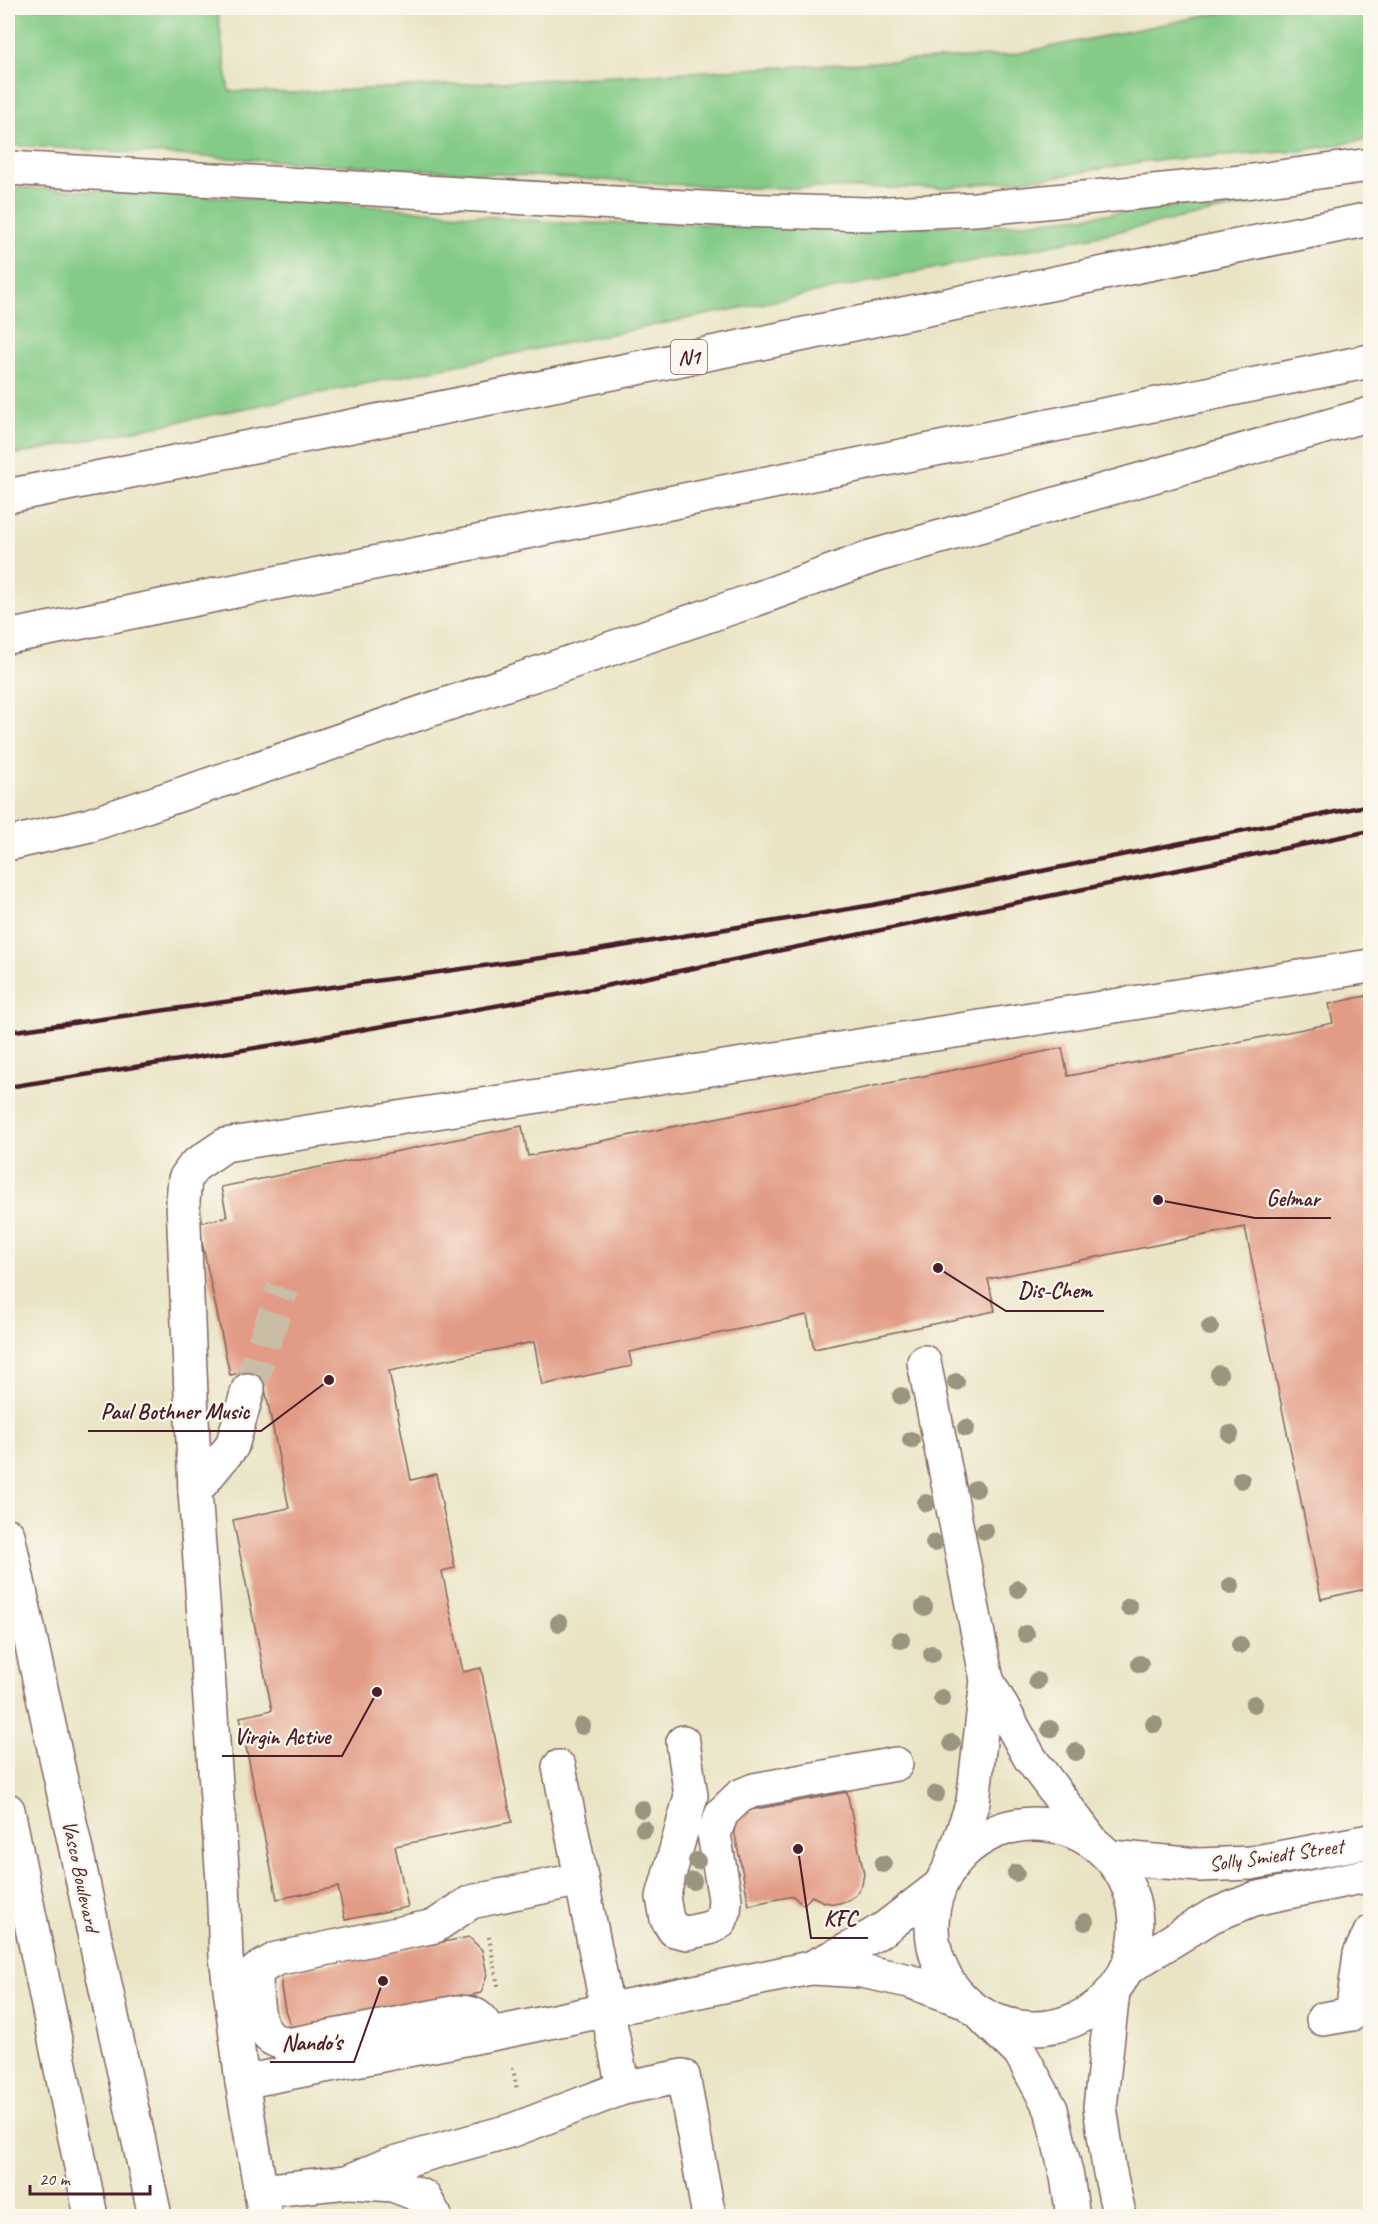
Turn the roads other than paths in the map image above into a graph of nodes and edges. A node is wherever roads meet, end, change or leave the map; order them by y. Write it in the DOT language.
graph roads {
  1 [pos="1371,165"];
  2 [pos="8,168"];
  3 [pos="1371,219"];
  4 [pos="1371,361"];
  5 [pos="1371,414"];
  6 [pos="8,496"];
  7 [pos="8,637"];
  8 [pos="8,844"];
  9 [pos="1371,966"];
  10 [pos="924,1362"];
  11 [pos="248,1390"];
  12 [pos="195,1491"];
  13 [pos="8,1534"];
  14 [pos="987,1680"];
  15 [pos="683,1742"];
  16 [pos="896,1764"];
  17 [pos="559,1767"];
  18 [pos="8,1810"];
  19 [pos="1371,1841"];
  20 [pos="1103,1851"];
  21 [pos="1371,1875"];
  22 [pos="944,1877"];
  23 [pos="581,1879"];
  24 [pos="471,1902"];
  25 [pos="1371,1933"];
  26 [pos="226,1957"];
  27 [pos="810,1968"];
  28 [pos="1120,1980"];
  29 [pos="970,2007"];
  30 [pos="607,2010"];
  31 [pos="1323,2019"];
  32 [pos="490,2034"];
  33 [pos="242,2082"];
  34 [pos="623,2088"];
  35 [pos="347,2182"];
  36 [pos="262,2204"];
  37 [pos="1119,2214"];
  38 [pos="91,2217"];
  39 [pos="155,2217"];
  40 [pos="435,2217"];
  41 [pos="709,2217"];
  42 [pos="1073,2217"];
  1 -- 2 [label="main road"];
  3 -- 6 [label="main road, N1"];
  4 -- 7 [label="main road"];
  5 -- 8 [label="main road"];
  9 -- 12 [label="main road"];
  10 -- 14 [label="main road"];
  11 -- 12 [label="main road"];
  12 -- 26 [label="main road"];
  13 -- 39 [label="main road, Vasco Boulevard"];
  14 -- 20 [label="main road"];
  14 -- 22 [label="main road"];
  15 -- 16 [label="main road"];
  17 -- 23 [label="main road"];
  18 -- 38 [label="main road"];
  19 -- 20 [label="main road, Solly Smiedt Street"];
  20 -- 22 [label="main road"];
  20 -- 28 [label="main road"];
  21 -- 28 [label="main road, Solly Smiedt Street"];
  22 -- 27 [label="main road"];
  22 -- 29 [label="main road"];
  23 -- 24 [label="main road"];
  23 -- 30 [label="main road"];
  24 -- 26 [label="main road"];
  24 -- 32 [label="main road"];
  25 -- 31 [label="main road"];
  26 -- 33 [label="main road"];
  27 -- 29 [label="main road"];
  27 -- 30 [label="main road"];
  28 -- 29 [label="main road"];
  28 -- 37 [label="main road"];
  29 -- 42 [label="main road"];
  30 -- 32 [label="main road"];
  30 -- 34 [label="main road"];
  32 -- 33 [label="main road"];
  33 -- 36 [label="main road"];
  34 -- 35 [label="main road"];
  34 -- 41 [label="main road"];
  35 -- 36 [label="main road"];
  35 -- 40 [label="main road"];
}
